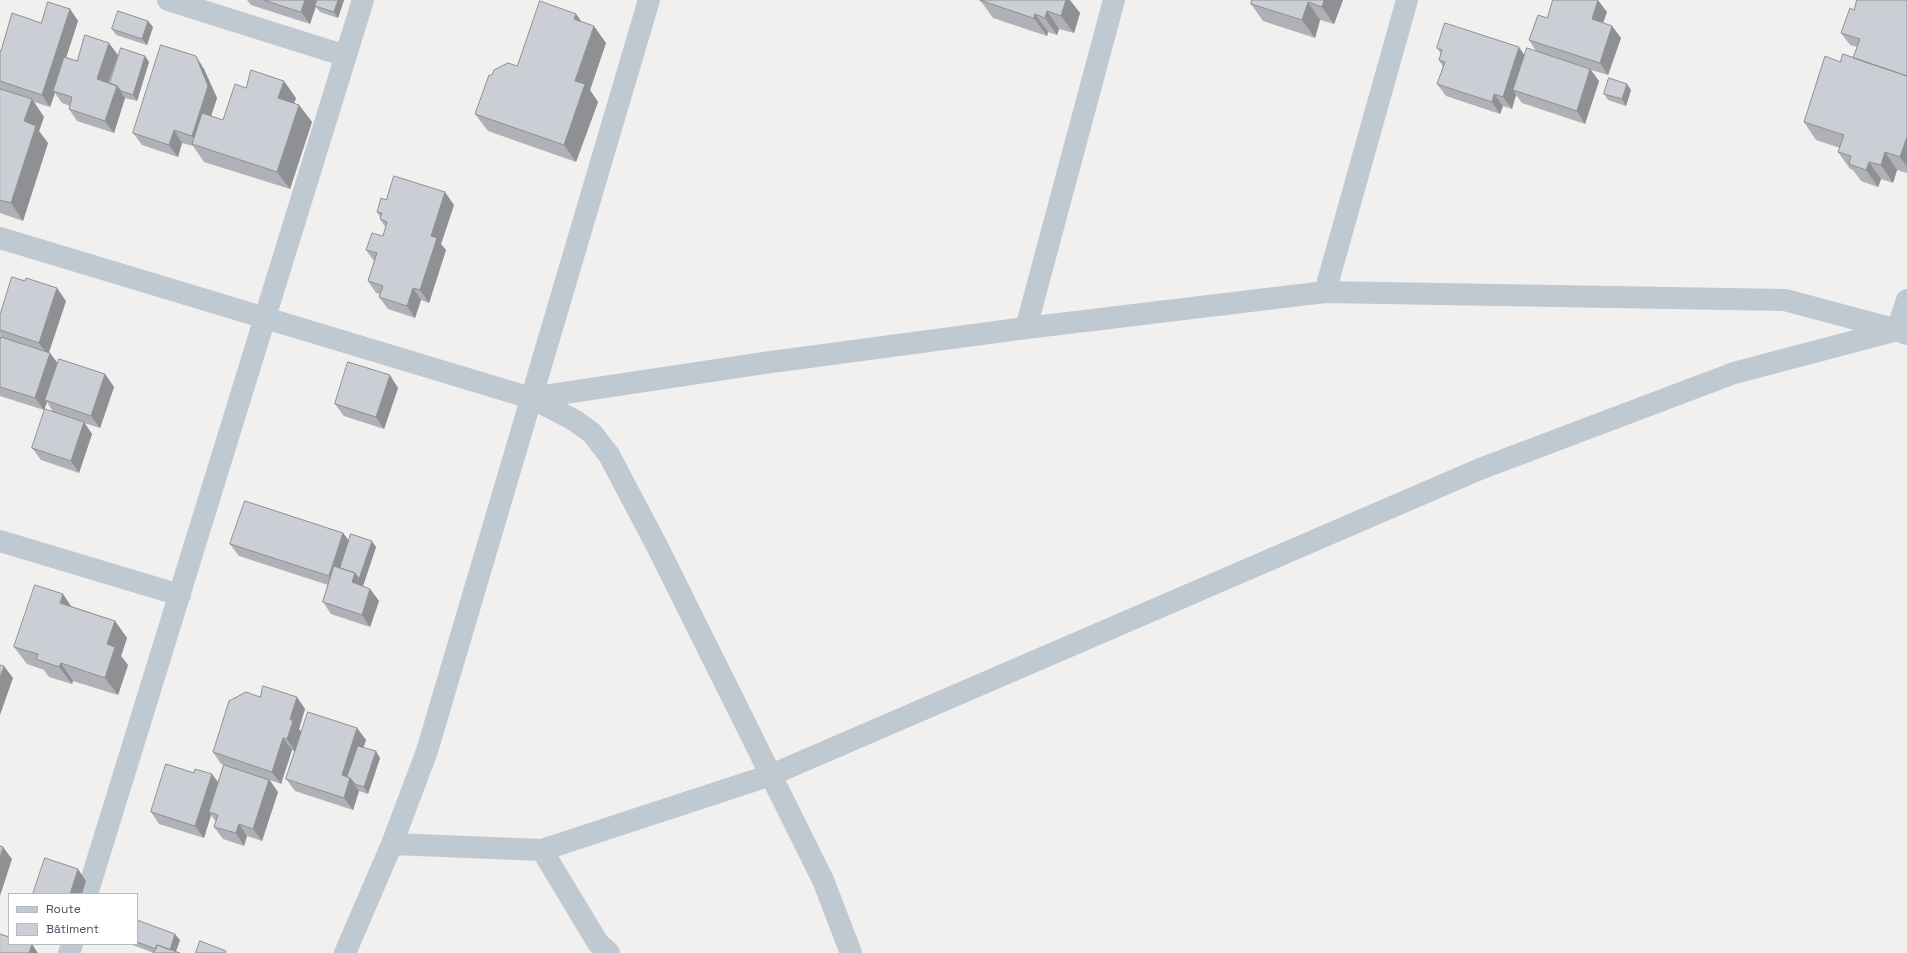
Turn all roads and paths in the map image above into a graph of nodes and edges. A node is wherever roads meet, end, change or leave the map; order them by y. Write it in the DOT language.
graph roads {
  1 [pos="168,0"];
  2 [pos="363,0"];
  3 [pos="649,0"];
  4 [pos="1114,0"];
  5 [pos="1407,0"];
  6 [pos="346,56"];
  7 [pos="0,238"];
  8 [pos="1325,292"];
  9 [pos="1907,300"];
  10 [pos="266,318"];
  11 [pos="1026,328"];
  12 [pos="1902,332"];
  13 [pos="531,398"];
  14 [pos="0,541"];
  15 [pos="180,596"];
  16 [pos="771,776"];
  17 [pos="392,844"];
  18 [pos="542,850"];
  19 [pos="88,893"];
  20 [pos="345,953"];
  21 [pos="609,953"];
  22 [pos="851,953"];
  1 -- 6 [label="street"];
  2 -- 6 [label="street"];
  3 -- 13 [label="street"];
  4 -- 11 [label="street"];
  5 -- 8 [label="street"];
  6 -- 10 [label="street"];
  7 -- 10 [label="street"];
  8 -- 11 [label="street"];
  8 -- 12 [label="street"];
  9 -- 12 [label="street"];
  10 -- 13 [label="street"];
  10 -- 15 [label="street"];
  11 -- 13 [label="street"];
  12 -- 16 [label="street"];
  13 -- 16 [label="street"];
  13 -- 17 [label="street"];
  14 -- 15 [label="street"];
  15 -- 19 [label="street"];
  16 -- 18 [label="street"];
  16 -- 22 [label="street"];
  17 -- 18 [label="street"];
  17 -- 20 [label="street"];
  18 -- 21 [label="street"];
}
